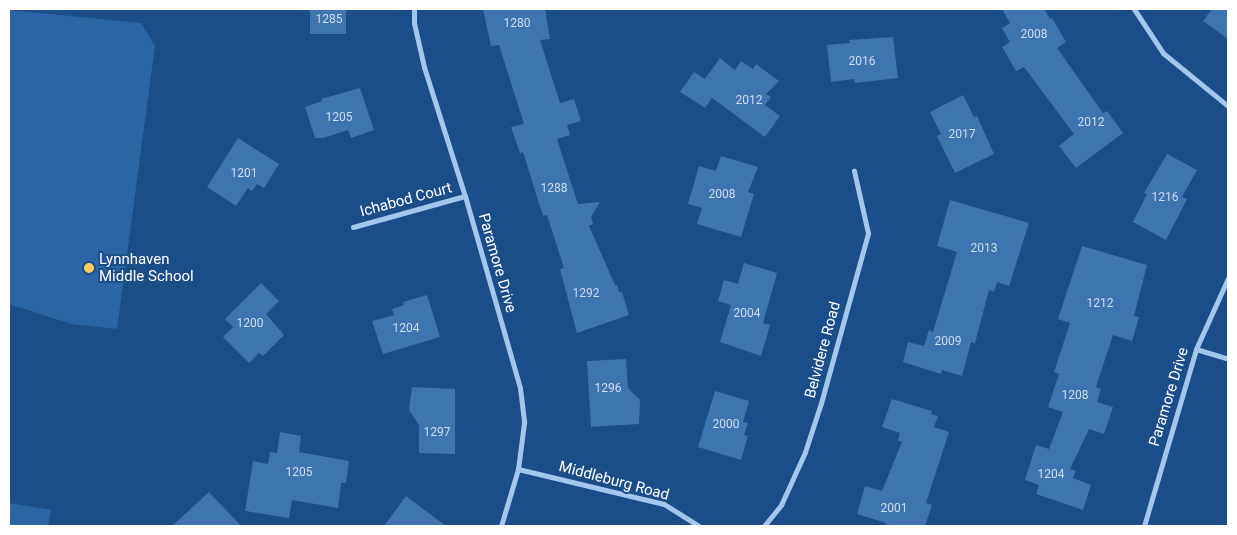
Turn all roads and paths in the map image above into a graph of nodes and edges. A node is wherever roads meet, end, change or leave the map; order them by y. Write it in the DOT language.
graph roads {
  1 [pos="414,9"];
  2 [pos="1134,9"];
  3 [pos="1228,106"];
  4 [pos="854,172"];
  5 [pos="465,196"];
  6 [pos="353,227"];
  7 [pos="1228,278"];
  8 [pos="1196,349"];
  9 [pos="1228,359"];
  10 [pos="518,469"];
  11 [pos="501,526"];
  12 [pos="699,526"];
  13 [pos="764,526"];
  14 [pos="1144,526"];
  1 -- 5 [label="street, Paramore Drive"];
  2 -- 3 [label="street"];
  4 -- 13 [label="street, Belvidere Road"];
  5 -- 6 [label="street, Ichabod Court"];
  5 -- 10 [label="street, Paramore Drive"];
  7 -- 8 [label="street, Paramore Drive"];
  8 -- 9 [label="street"];
  8 -- 14 [label="street, Paramore Drive"];
  10 -- 11 [label="street, Paramore Drive"];
  10 -- 12 [label="street, Middleburg Road"];
}
